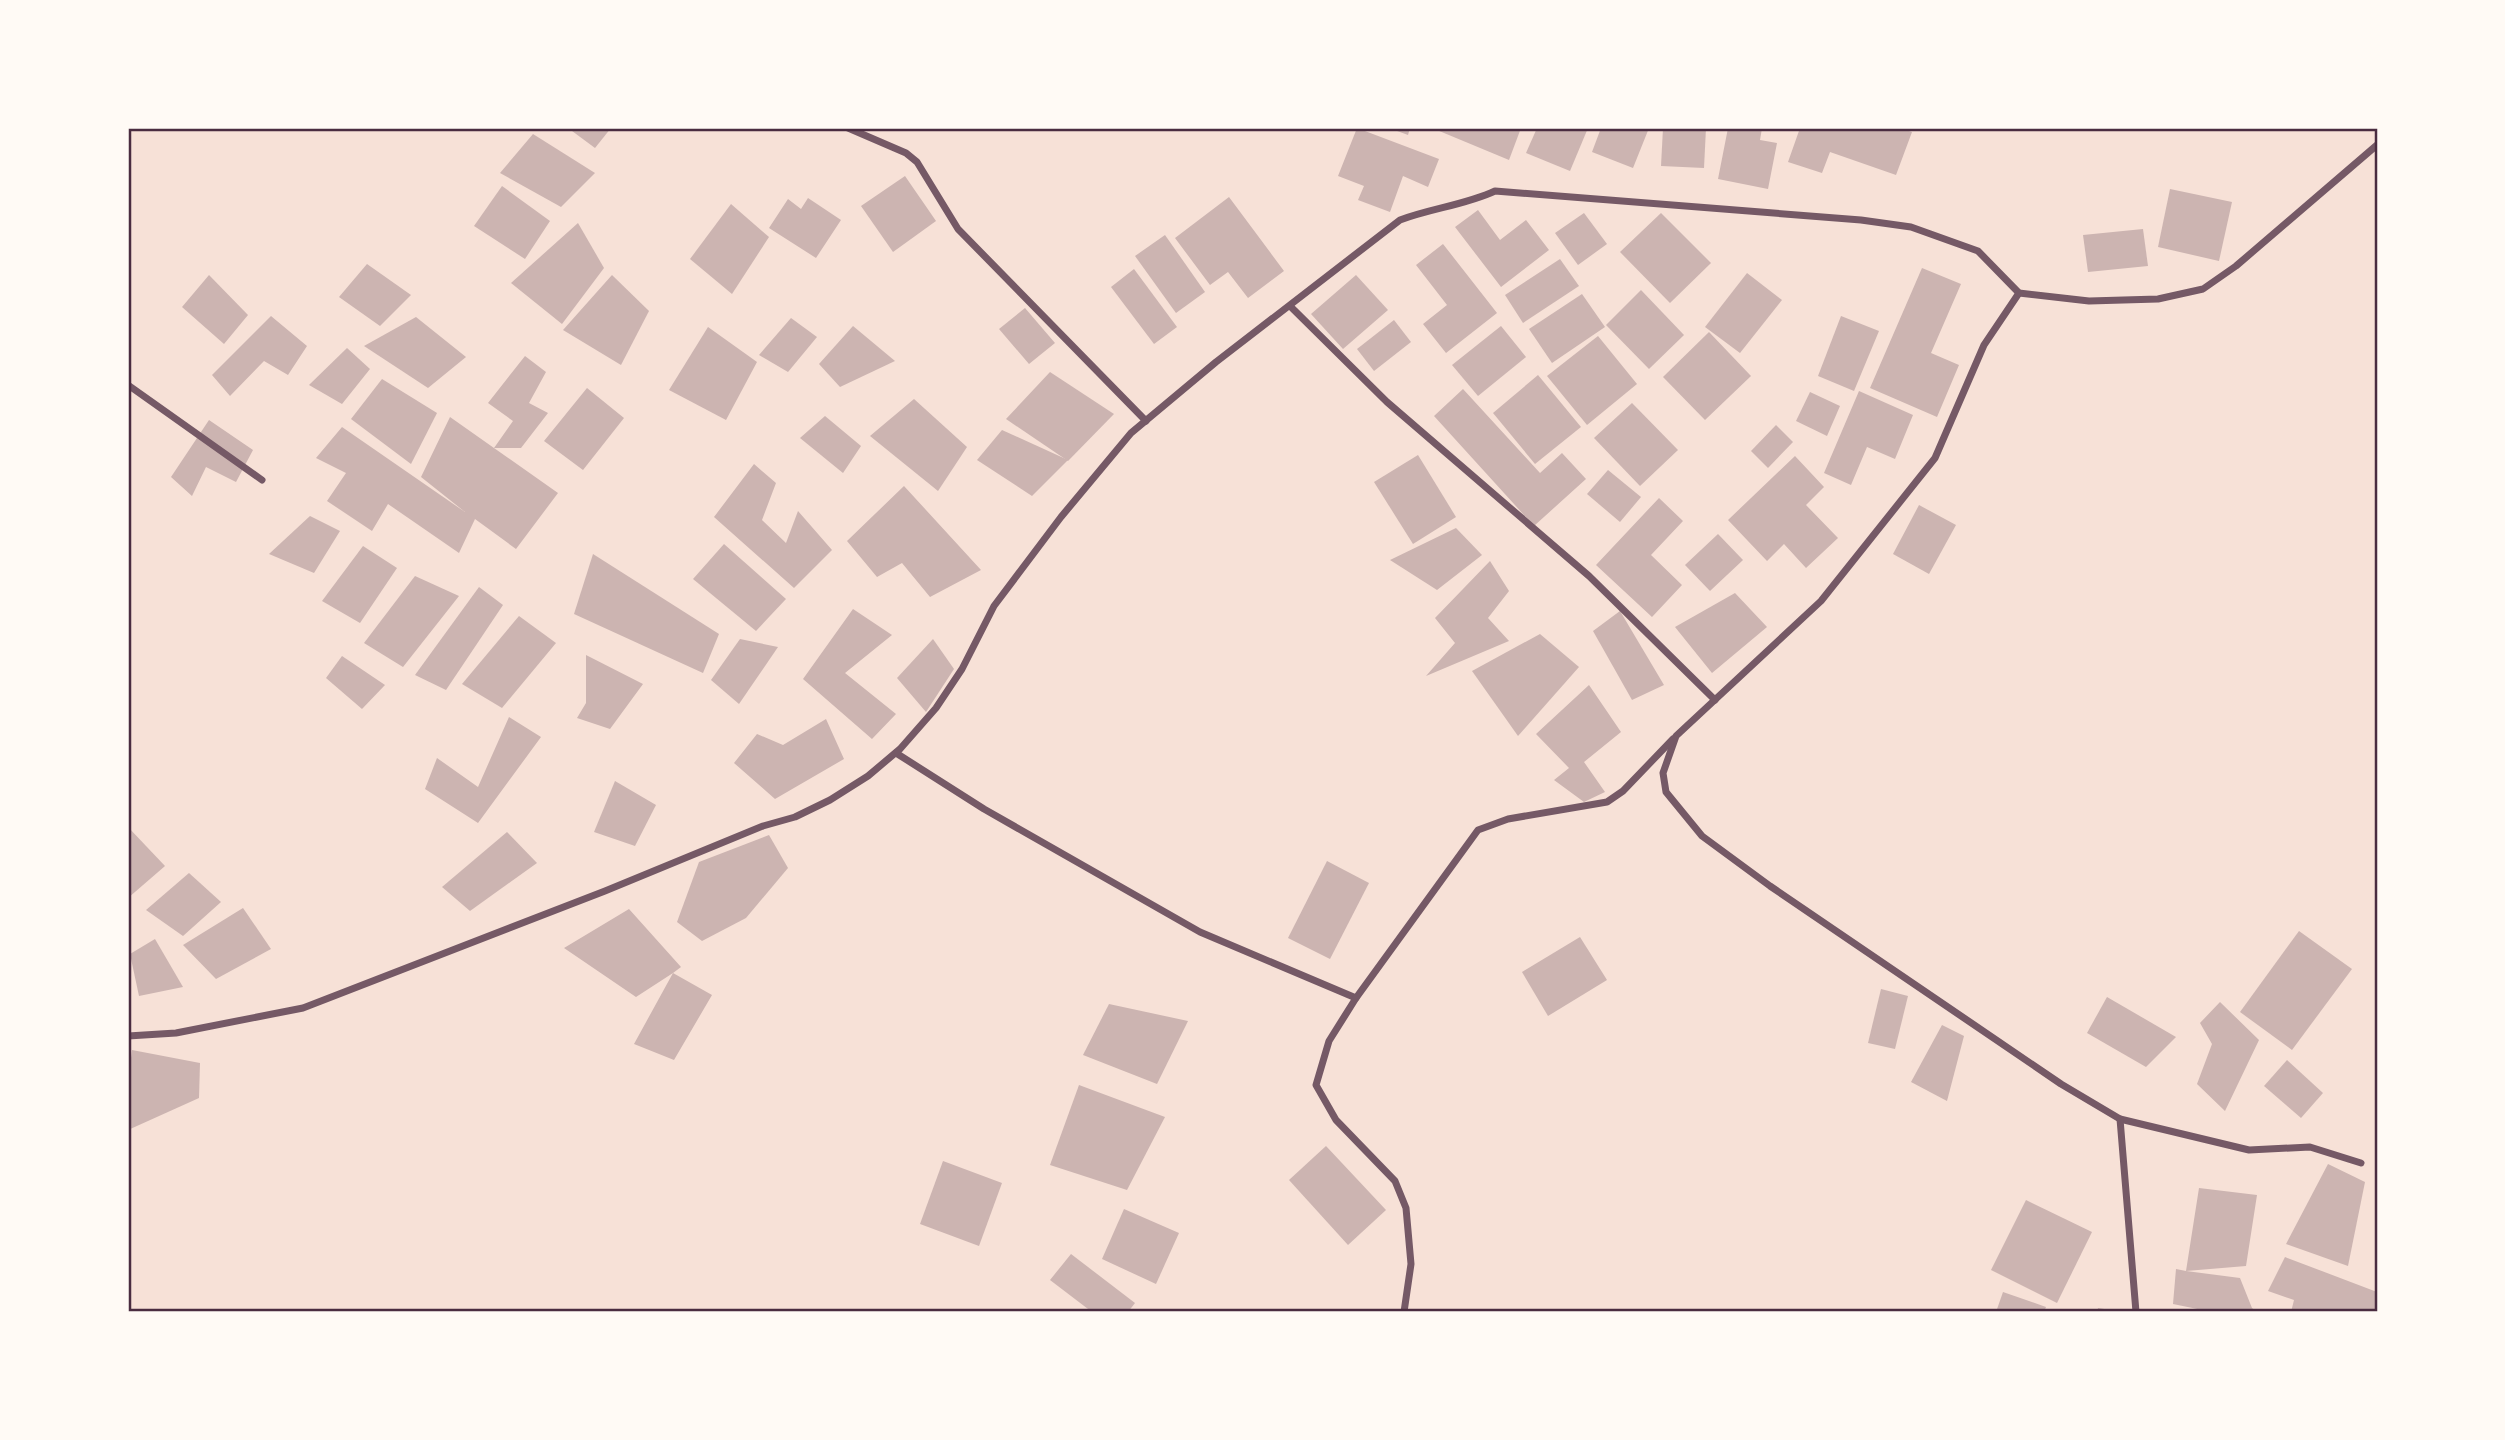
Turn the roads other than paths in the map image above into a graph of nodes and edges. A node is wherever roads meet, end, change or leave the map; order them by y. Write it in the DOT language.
graph roads {
  1 [pos="848,128"];
  2 [pos="2377,145"];
  3 [pos="2019,293"];
  4 [pos="1291,307"];
  5 [pos="128,385"];
  6 [pos="1146,421"];
  7 [pos="262,480"];
  8 [pos="1715,700"];
  9 [pos="1676,736"];
  10 [pos="896,752"];
  11 [pos="1356,998"];
  12 [pos="128,1036"];
  13 [pos="2120,1119"];
  14 [pos="2361,1163"];
  15 [pos="1404,1312"];
  16 [pos="2136,1312"];
  1 -- 6 [label="street"];
  2 -- 3 [label="street"];
  3 -- 4 [label="street"];
  3 -- 8 [label="street"];
  4 -- 6 [label="street"];
  4 -- 8 [label="street"];
  5 -- 7 [label="street"];
  6 -- 10 [label="street"];
  8 -- 9 [label="street"];
  9 -- 11 [label="street"];
  9 -- 13 [label="street"];
  10 -- 11 [label="street"];
  10 -- 12 [label="street"];
  11 -- 15 [label="street"];
  13 -- 14 [label="street"];
  13 -- 16 [label="street"];
}
